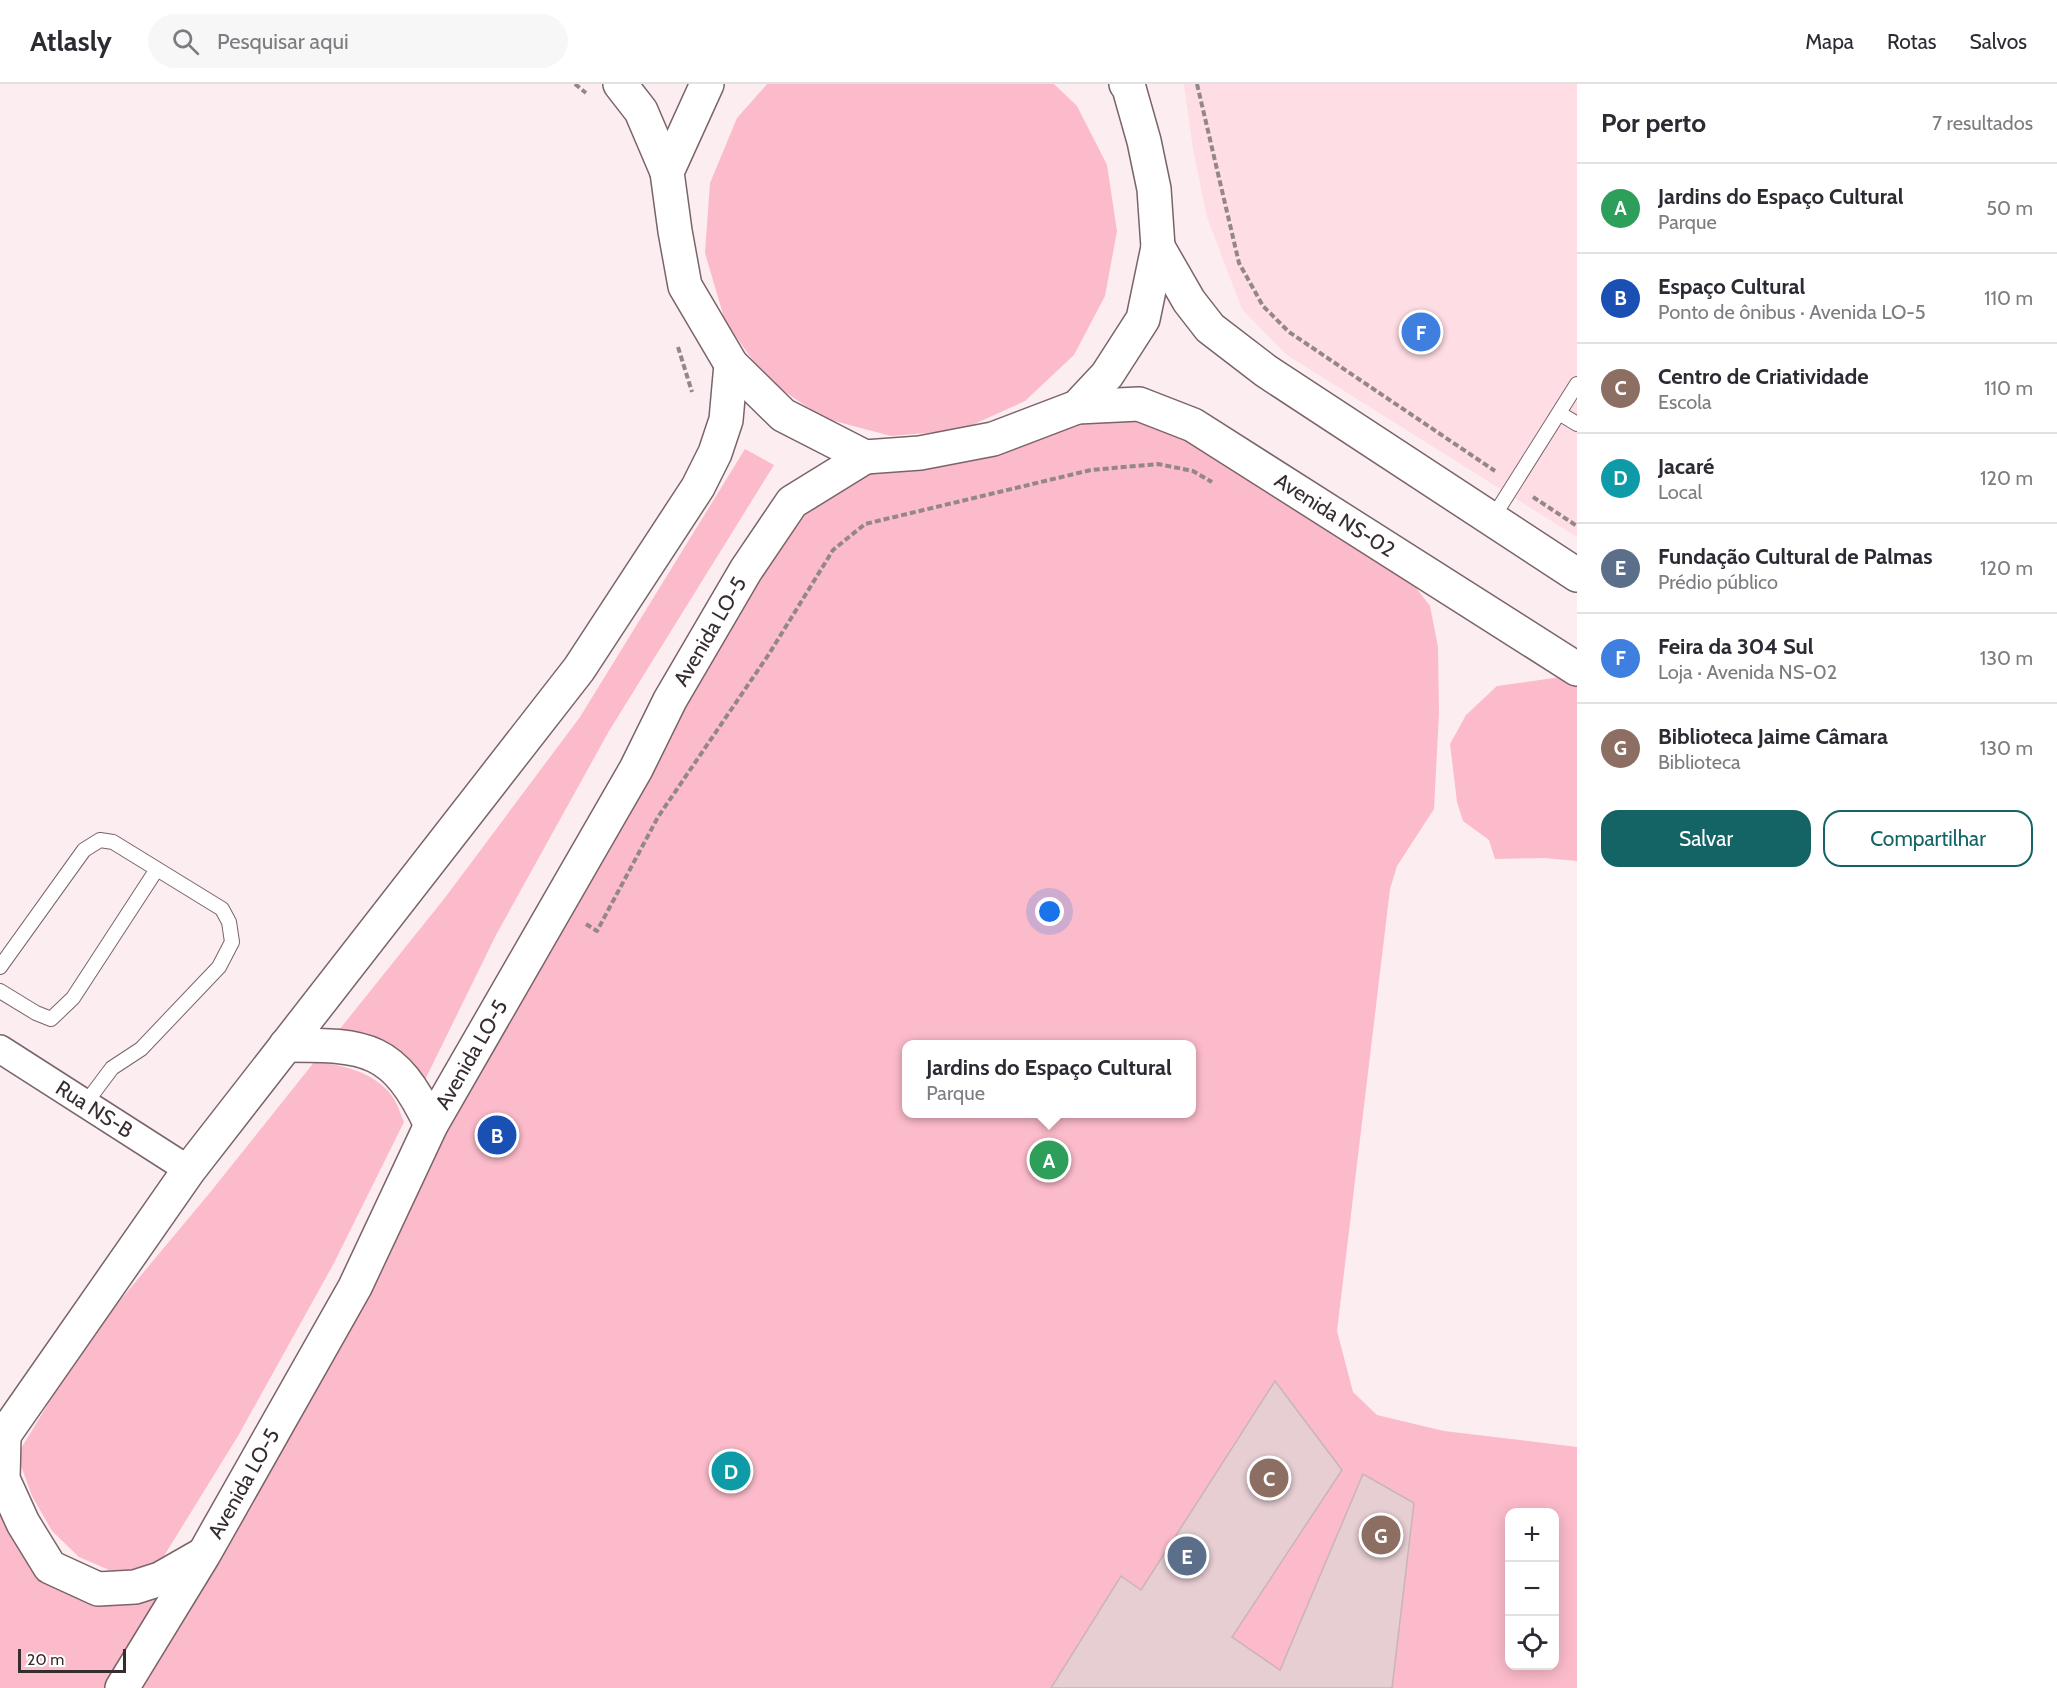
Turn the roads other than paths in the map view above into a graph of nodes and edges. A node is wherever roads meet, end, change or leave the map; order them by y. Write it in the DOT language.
graph roads {
  1 [pos="620,84"];
  2 [pos="707,84"];
  3 [pos="1128,85"];
  4 [pos="666,172"];
  5 [pos="1158,247"];
  6 [pos="730,364"];
  7 [pos="1577,384"];
  8 [pos="1077,407"];
  9 [pos="1559,413"];
  10 [pos="1577,424"];
  11 [pos="865,456"];
  12 [pos="1492,519"];
  13 [pos="1577,574"];
  14 [pos="1577,669"];
  15 [pos="157,868"];
  16 [pos="0,967"];
  17 [pos="0,991"];
  18 [pos="286,1045"];
  19 [pos="0,1049"];
  20 [pos="85,1104"];
  21 [pos="431,1125"];
  22 [pos="189,1170"];
  23 [pos="2,1438"];
  24 [pos="204,1554"];
  25 [pos="123,1688"];
  1 -- 4 [label="main road"];
  2 -- 4 [label="main road"];
  3 -- 5 [label="main road"];
  4 -- 6 [label="main road"];
  5 -- 8 [label="main road"];
  5 -- 12 [label="main road"];
  6 -- 11 [label="main road"];
  6 -- 18 [label="main road"];
  7 -- 9 [label="lane"];
  8 -- 11 [label="main road"];
  8 -- 14 [label="main road, Avenida NS-02"];
  9 -- 10 [label="lane"];
  9 -- 12 [label="lane"];
  11 -- 21 [label="main road, Avenida LO-5"];
  12 -- 13 [label="main road"];
  15 -- 16 [label="lane"];
  15 -- 17 [label="lane"];
  15 -- 20 [label="lane"];
  18 -- 21 [label="main road"];
  18 -- 22 [label="main road"];
  19 -- 20 [label="street, Rua NS-B"];
  20 -- 22 [label="street, Rua NS-B"];
  21 -- 24 [label="main road, Avenida LO-5"];
  22 -- 23 [label="main road"];
  23 -- 24 [label="main road"];
  24 -- 25 [label="main road, Avenida LO-5"];
}
